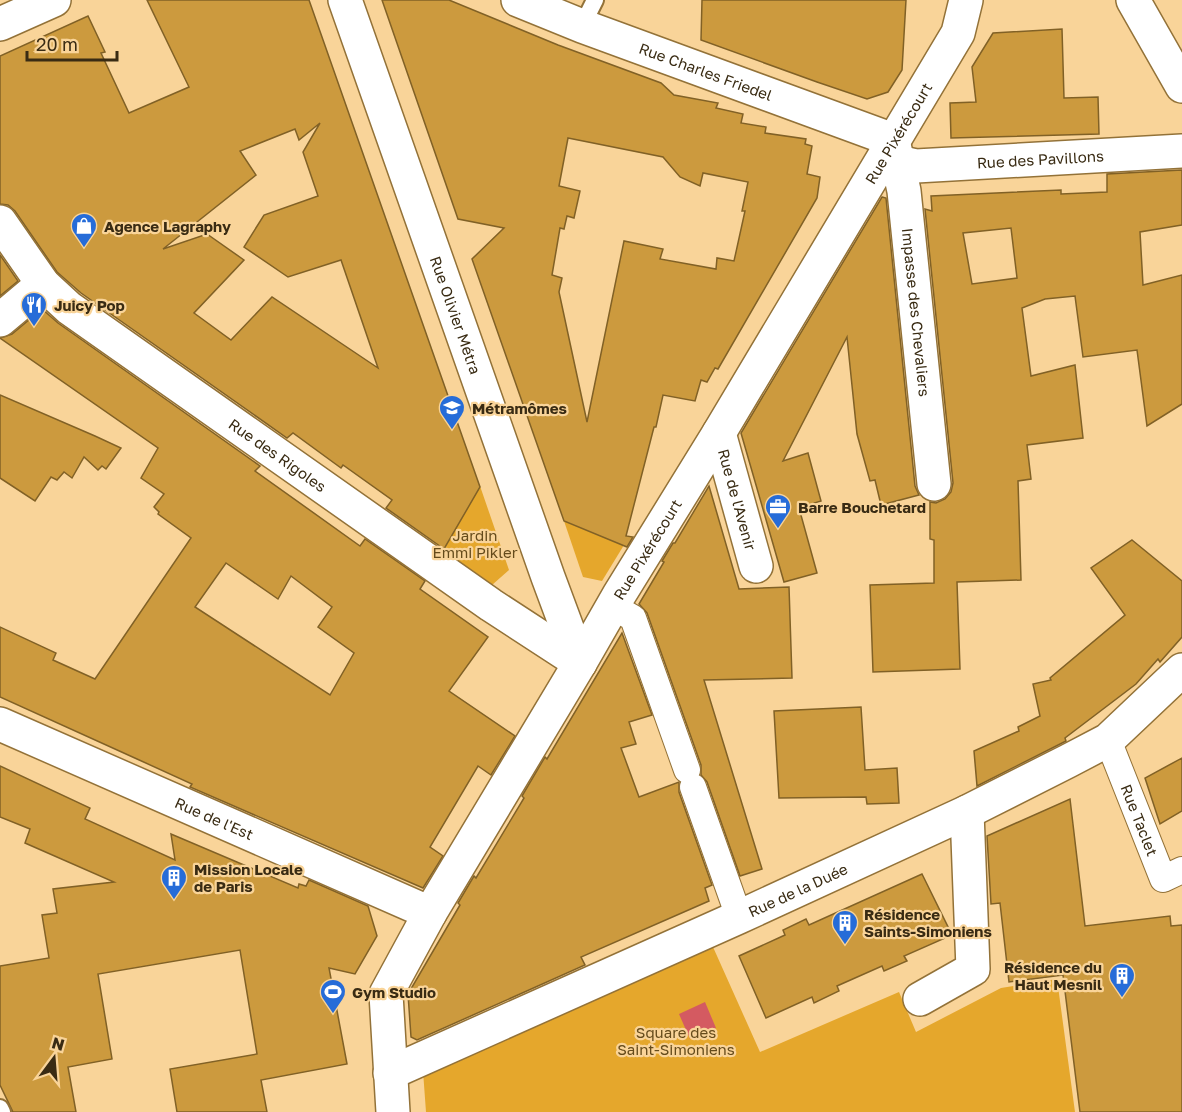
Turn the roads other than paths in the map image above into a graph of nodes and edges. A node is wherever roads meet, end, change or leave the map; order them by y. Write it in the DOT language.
graph roads {
  1 [pos="54,0"];
  2 [pos="345,0"];
  3 [pos="518,0"];
  4 [pos="966,0"];
  5 [pos="1133,0"];
  6 [pos="589,13"];
  7 [pos="0,24"];
  8 [pos="1182,86"];
  9 [pos="896,151"];
  10 [pos="1182,151"];
  11 [pos="0,222"];
  12 [pos="43,284"];
  13 [pos="0,320"];
  14 [pos="719,433"];
  15 [pos="934,484"];
  16 [pos="756,566"];
  17 [pos="612,606"];
  18 [pos="580,663"];
  19 [pos="1182,670"];
  20 [pos="0,724"];
  21 [pos="1108,740"];
  22 [pos="967,812"];
  23 [pos="1182,870"];
  24 [pos="430,913"];
  25 [pos="739,917"];
  26 [pos="920,999"];
  27 [pos="390,1073"];
  28 [pos="0,1108"];
  29 [pos="2,1112"];
  30 [pos="393,1112"];
  1 -- 7 [label="street"];
  2 -- 18 [label="street, Rue Olivier Métra"];
  3 -- 6 [label="street, Rue Charles Friedel"];
  4 -- 9 [label="street, Rue Pixérécourt"];
  5 -- 8 [label="street"];
  6 -- 9 [label="street, Rue Charles Friedel"];
  9 -- 10 [label="street, Rue des Pavillons"];
  9 -- 14 [label="street, Rue Pixérécourt"];
  9 -- 15 [label="street, Impasse des Chevaliers"];
  11 -- 12 [label="street, Rue des Rigoles"];
  12 -- 13 [label="street"];
  12 -- 18 [label="street, Rue des Rigoles"];
  14 -- 16 [label="street, Rue de l'Avenir"];
  14 -- 17 [label="street, Rue Pixérécourt"];
  17 -- 18 [label="street, Rue Pixérécourt"];
  17 -- 25 [label="street"];
  18 -- 24 [label="street, Rue Pixérécourt"];
  19 -- 21 [label="street, Rue de la Duée"];
  20 -- 24 [label="street, Rue de l'Est"];
  21 -- 22 [label="street, Rue de la Duée"];
  21 -- 23 [label="street, Rue Taclet"];
  22 -- 25 [label="street, Rue de la Duée"];
  22 -- 26 [label="street"];
  24 -- 27 [label="street, Rue Pixérécourt"];
  25 -- 27 [label="street, Rue de la Duée"];
  27 -- 30 [label="street, Rue Pixérécourt"];
  28 -- 29 [label="lane"];
}
